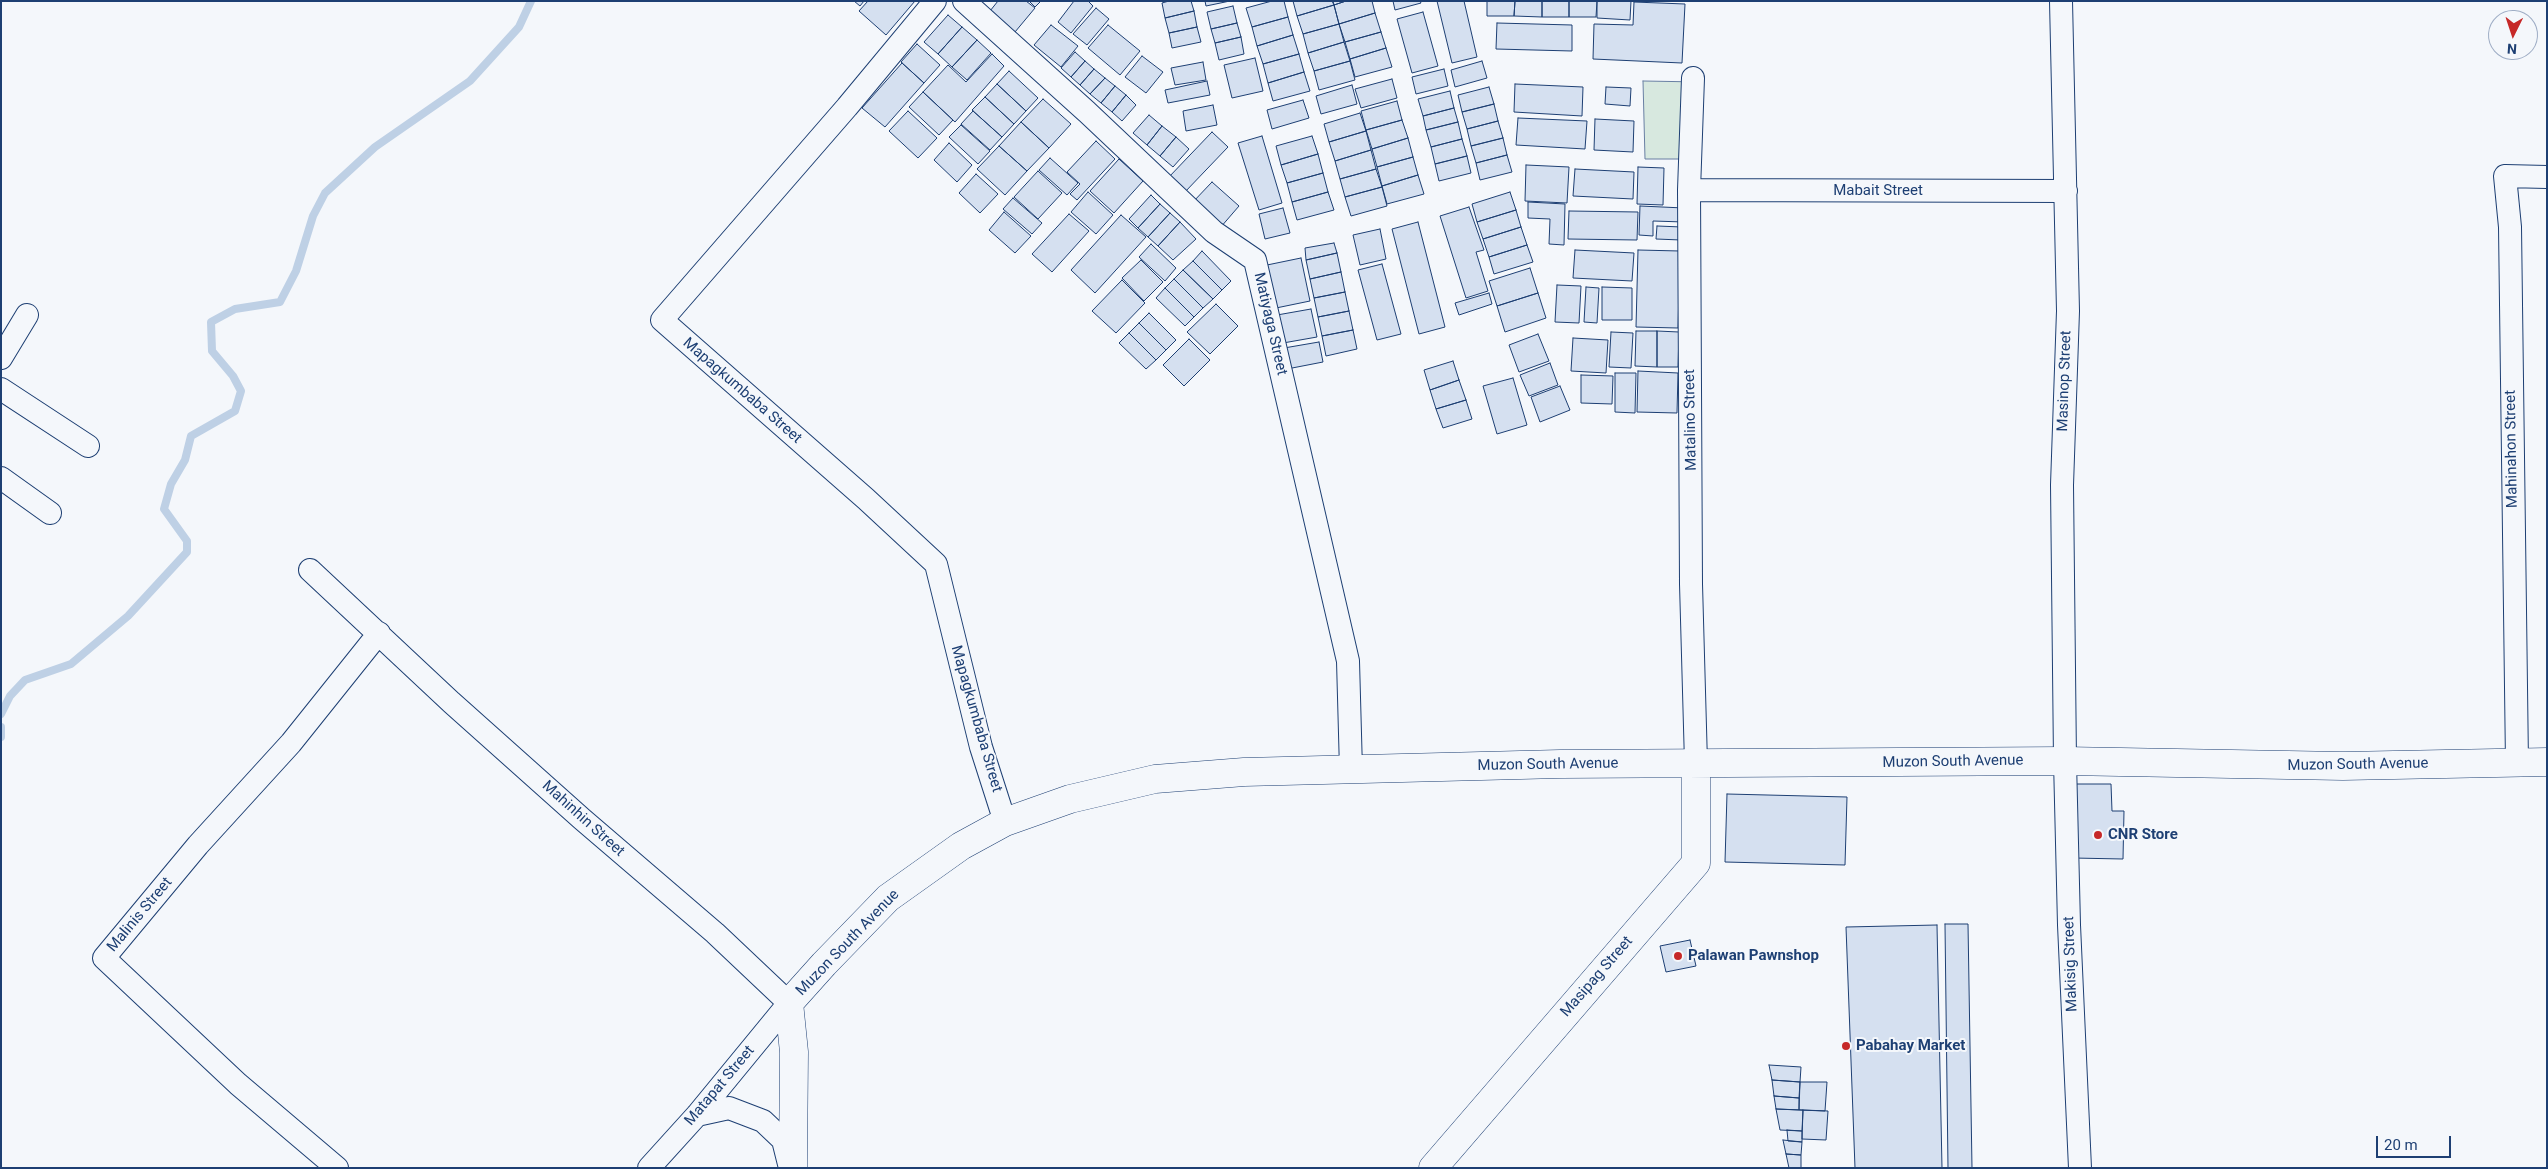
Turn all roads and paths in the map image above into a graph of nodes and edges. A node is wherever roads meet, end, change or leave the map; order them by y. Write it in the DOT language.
graph roads {
  1 [pos="935,1"];
  2 [pos="964,1"];
  3 [pos="2061,1"];
  4 [pos="1693,78"];
  5 [pos="2547,177"];
  6 [pos="1689,190"];
  7 [pos="2066,190"];
  8 [pos="27,315"];
  9 [pos="1,358"];
  10 [pos="1,389"];
  11 [pos="88,446"];
  12 [pos="1,478"];
  13 [pos="50,513"];
  14 [pos="310,570"];
  15 [pos="379,633"];
  16 [pos="2065,761"];
  17 [pos="2547,762"];
  18 [pos="1696,763"];
  19 [pos="2516,763"];
  20 [pos="1352,770"];
  21 [pos="1005,822"];
  22 [pos="789,1003"];
  23 [pos="697,1115"];
  24 [pos="337,1168"];
  25 [pos="650,1168"];
  26 [pos="792,1168"];
  27 [pos="1433,1168"];
  28 [pos="2080,1168"];
  1 -- 21 [label="street, Mapagkumbaba Street"];
  2 -- 20 [label="street, Matiyaga Street"];
  3 -- 7 [label="street, Masinop Street"];
  4 -- 6 [label="street, Matalino Street"];
  5 -- 19 [label="street, Mahinahon Street"];
  6 -- 7 [label="street, Mabait Street"];
  6 -- 18 [label="street, Matalino Street"];
  7 -- 16 [label="street, Masinop Street"];
  8 -- 9 [label="street"];
  10 -- 11 [label="street"];
  12 -- 13 [label="street"];
  14 -- 15 [label="street, Mahinhin Street"];
  15 -- 22 [label="street, Mahinhin Street"];
  15 -- 24 [label="street, Malinis Street"];
  16 -- 18 [label="street, Muzon South Avenue"];
  16 -- 19 [label="street, Muzon South Avenue"];
  16 -- 28 [label="street, Makisig Street"];
  17 -- 19 [label="street, Muzon South Avenue"];
  18 -- 20 [label="street, Muzon South Avenue"];
  18 -- 27 [label="street, Masipag Street"];
  20 -- 21 [label="street, Muzon South Avenue"];
  21 -- 22 [label="street, Muzon South Avenue"];
  22 -- 23 [label="street, Matapat Street"];
  22 -- 26 [label="street, Muzon South Avenue"];
  23 -- 25 [label="street, Matapat Street"];
  23 -- 26 [label="street"];
}
